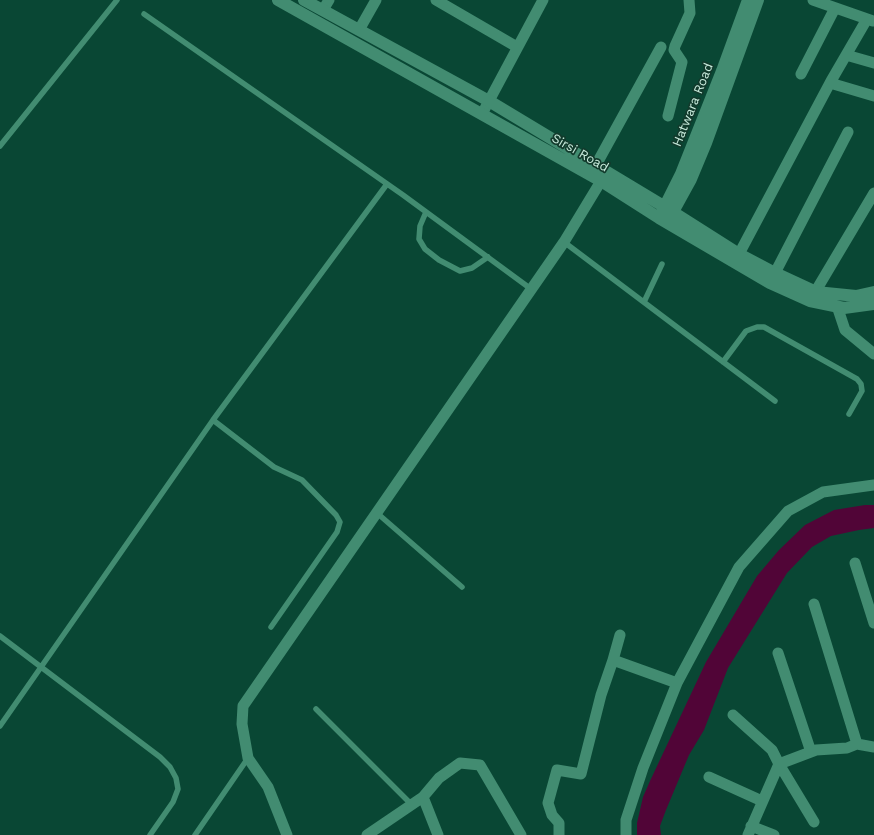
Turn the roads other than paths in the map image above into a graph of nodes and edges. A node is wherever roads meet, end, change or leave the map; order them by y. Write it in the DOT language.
graph roads {
  1 [pos="117,0"];
  2 [pos="278,0"];
  3 [pos="304,0"];
  4 [pos="376,0"];
  5 [pos="436,0"];
  6 [pos="543,0"];
  7 [pos="689,0"];
  8 [pos="748,0"];
  9 [pos="758,0"];
  10 [pos="813,0"];
  11 [pos="326,5"];
  12 [pos="835,8"];
  13 [pos="144,14"];
  14 [pos="871,20"];
  15 [pos="359,30"];
  16 [pos="737,45"];
  17 [pos="661,47"];
  18 [pos="518,48"];
  19 [pos="846,55"];
  20 [pos="874,63"];
  21 [pos="801,74"];
  22 [pos="830,83"];
  23 [pos="874,96"];
  24 [pos="489,101"];
  25 [pos="482,114"];
  26 [pos="668,116"];
  27 [pos="848,132"];
  28 [pos="0,146"];
  29 [pos="596,165"];
  30 [pos="601,181"];
  31 [pos="387,184"];
  32 [pos="874,193"];
  33 [pos="669,210"];
  34 [pos="426,212"];
  35 [pos="663,221"];
  36 [pos="564,242"];
  37 [pos="739,254"];
  38 [pos="488,257"];
  39 [pos="662,264"];
  40 [pos="775,273"];
  41 [pos="531,289"];
  42 [pos="874,292"];
  43 [pos="813,297"];
  44 [pos="644,302"];
  45 [pos="874,304"];
  46 [pos="837,306"];
  47 [pos="874,354"];
  48 [pos="724,362"];
  49 [pos="775,401"];
  50 [pos="849,414"];
  51 [pos="213,420"];
  52 [pos="874,485"];
  53 [pos="377,513"];
  54 [pos="855,563"];
  55 [pos="462,587"];
  56 [pos="814,604"];
  57 [pos="874,623"];
  58 [pos="272,627"];
  59 [pos="620,635"];
  60 [pos="0,636"];
  61 [pos="778,653"];
  62 [pos="613,660"];
  63 [pos="40,668"];
  64 [pos="677,683"];
  65 [pos="316,709"];
  66 [pos="733,715"];
  67 [pos="0,726"];
  68 [pos="857,744"];
  69 [pos="874,746"];
  70 [pos="811,752"];
  71 [pos="248,758"];
  72 [pos="779,764"];
  73 [pos="709,777"];
  74 [pos="423,797"];
  75 [pos="762,801"];
  76 [pos="412,805"];
  77 [pos="814,822"];
  78 [pos="749,831"];
  79 [pos="150,835"];
  80 [pos="195,835"];
  81 [pos="287,835"];
  82 [pos="367,835"];
  83 [pos="438,835"];
  84 [pos="521,835"];
  85 [pos="559,835"];
  86 [pos="626,835"];
  87 [pos="774,835"];
  1 -- 28 [label="lane"];
  2 -- 25 [label="street, Sirsi Road"];
  3 -- 11 [label="street, Sirsi Road"];
  4 -- 15 [label="street"];
  5 -- 18 [label="street"];
  6 -- 18 [label="street"];
  7 -- 26 [label="street"];
  8 -- 16 [label="street, Hatwara Road"];
  9 -- 16 [label="street"];
  10 -- 12 [label="street"];
  11 -- 15 [label="street, Sirsi Road"];
  12 -- 14 [label="street"];
  12 -- 21 [label="street"];
  13 -- 31 [label="lane"];
  14 -- 19 [label="street"];
  15 -- 24 [label="street, Sirsi Road"];
  16 -- 33 [label="street, Hatwara Road"];
  17 -- 29 [label="street"];
  18 -- 24 [label="street"];
  19 -- 20 [label="street"];
  19 -- 22 [label="street"];
  22 -- 23 [label="street"];
  22 -- 37 [label="street"];
  24 -- 25 [label="street"];
  24 -- 29 [label="street, Sirsi Road"];
  25 -- 30 [label="street, Sirsi Road"];
  27 -- 40 [label="street"];
  29 -- 33 [label="street, Sirsi Road"];
  30 -- 35 [label="street, Sirsi Road"];
  30 -- 36 [label="street"];
  31 -- 34 [label="lane"];
  31 -- 51 [label="lane"];
  32 -- 43 [label="street"];
  33 -- 35 [label="street, Hatwara Road"];
  33 -- 37 [label="street, Sirsi Road"];
  34 -- 38 [label="lane"];
  34 -- 38 [label="lane"];
  35 -- 43 [label="street, Sirsi Road"];
  36 -- 41 [label="street"];
  36 -- 44 [label="lane"];
  37 -- 40 [label="street, Sirsi Road"];
  38 -- 41 [label="lane"];
  39 -- 44 [label="lane"];
  40 -- 43 [label="street, Sirsi Road"];
  41 -- 53 [label="street"];
  42 -- 43 [label="street, Sirsi Road"];
  43 -- 46 [label="street, Sirsi Road"];
  44 -- 48 [label="lane"];
  45 -- 46 [label="street, Sirsi Road"];
  46 -- 47 [label="street"];
  48 -- 49 [label="lane"];
  48 -- 50 [label="lane"];
  51 -- 58 [label="lane"];
  51 -- 63 [label="lane"];
  52 -- 64 [label="street"];
  53 -- 55 [label="lane"];
  53 -- 71 [label="street"];
  54 -- 57 [label="street"];
  56 -- 68 [label="street"];
  59 -- 62 [label="street"];
  60 -- 63 [label="lane"];
  61 -- 70 [label="street"];
  62 -- 64 [label="street"];
  62 -- 85 [label="street"];
  63 -- 67 [label="lane"];
  63 -- 79 [label="lane"];
  64 -- 86 [label="street"];
  65 -- 76 [label="lane"];
  66 -- 72 [label="street"];
  68 -- 69 [label="street"];
  68 -- 70 [label="street"];
  70 -- 72 [label="street"];
  71 -- 80 [label="lane"];
  71 -- 81 [label="street"];
  72 -- 75 [label="street"];
  72 -- 77 [label="street"];
  73 -- 75 [label="street"];
  74 -- 76 [label="street"];
  74 -- 83 [label="street"];
  74 -- 84 [label="street"];
  75 -- 78 [label="street"];
  76 -- 82 [label="street"];
  78 -- 87 [label="street"];
}
